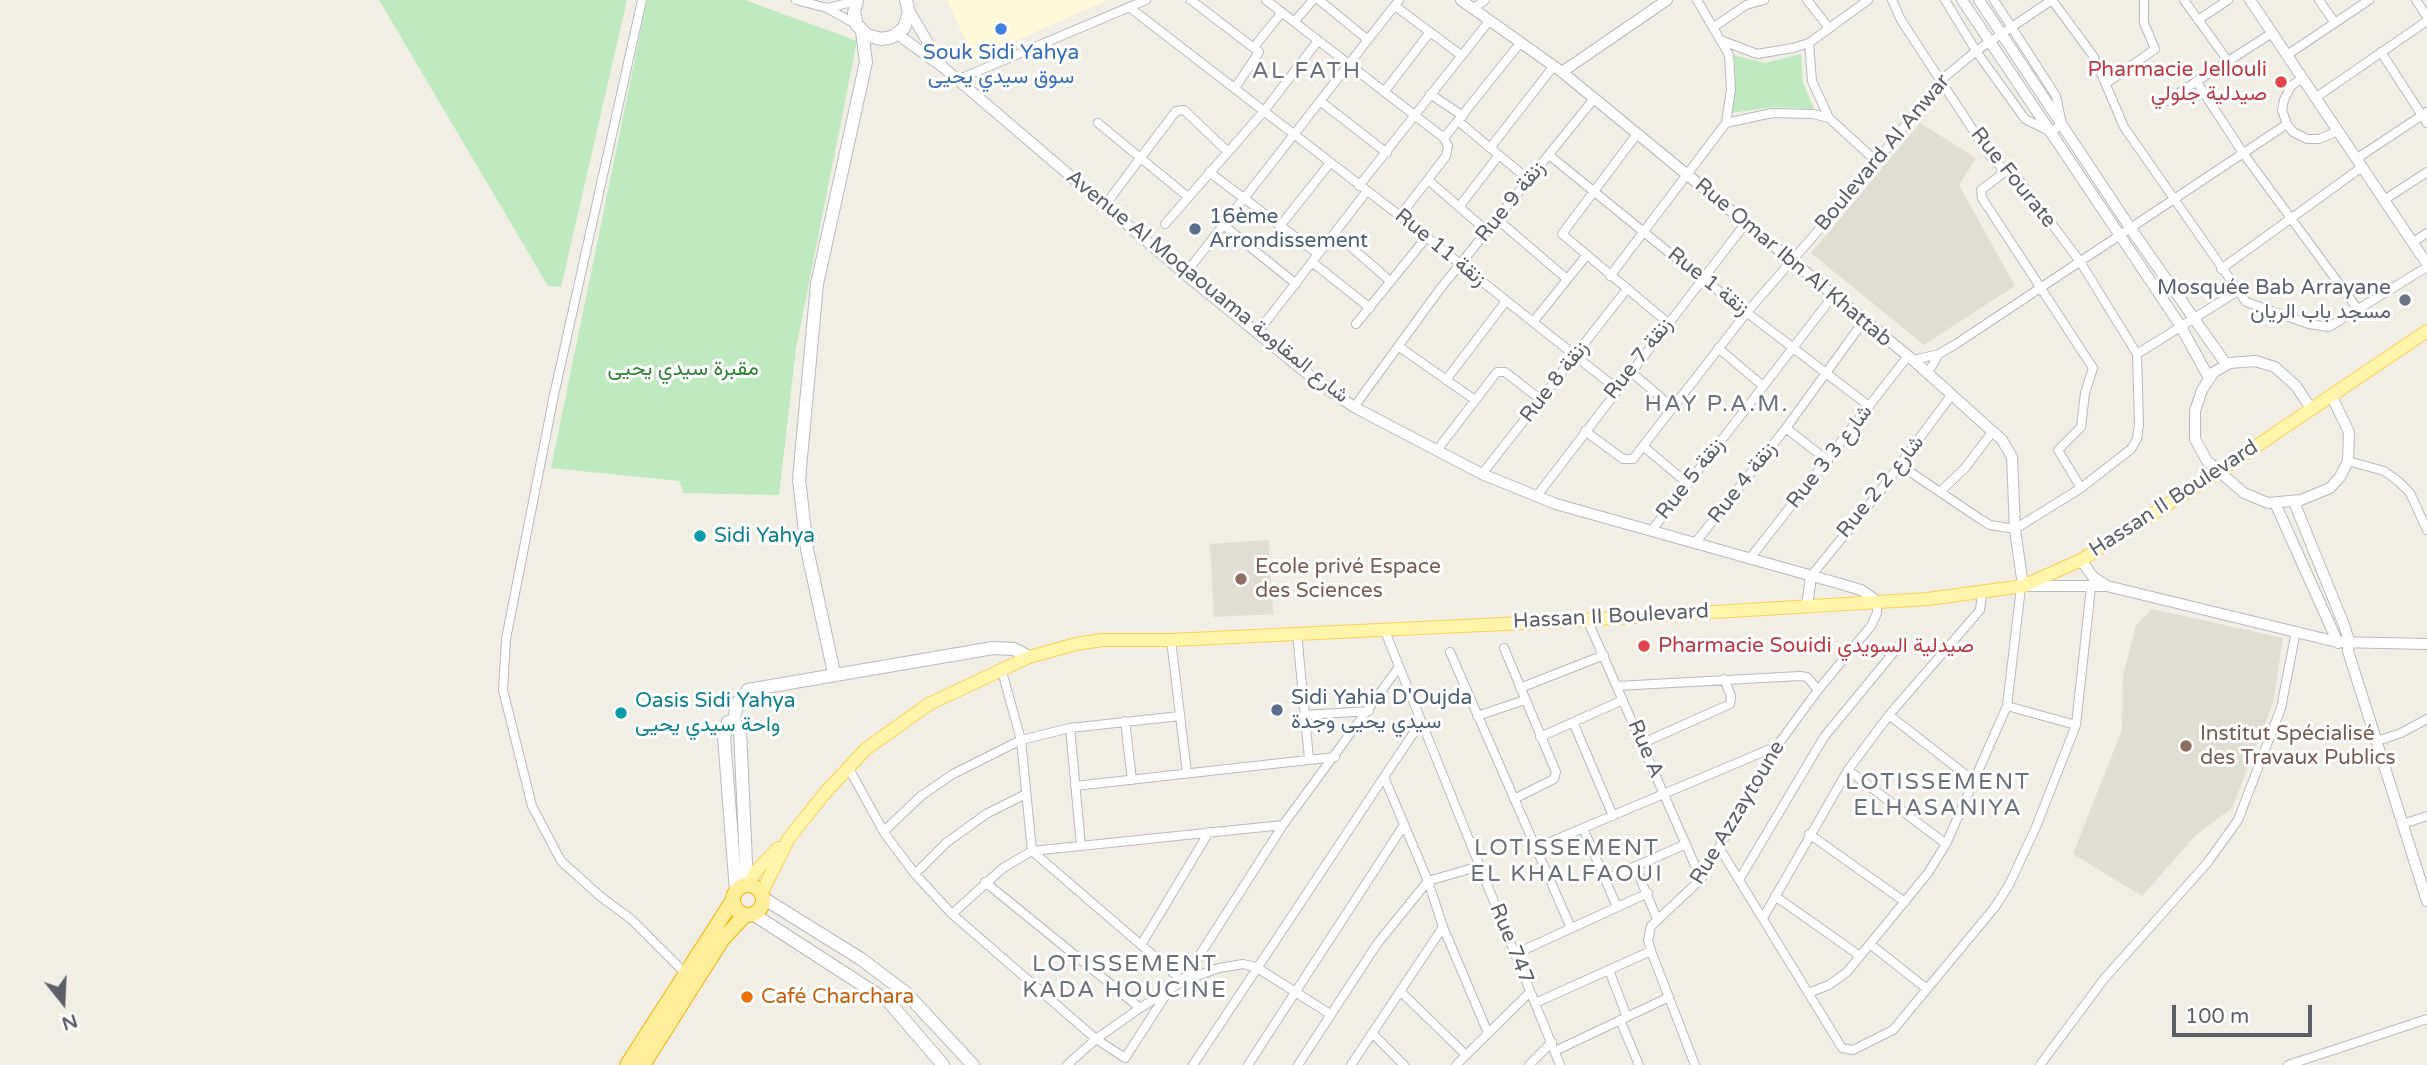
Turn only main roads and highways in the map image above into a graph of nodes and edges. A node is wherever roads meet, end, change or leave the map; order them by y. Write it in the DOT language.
graph roads {
  1 [pos="857,0"];
  2 [pos="907,4"];
  3 [pos="859,28"];
  4 [pos="892,37"];
  5 [pos="866,62"];
  6 [pos="2427,331"];
  7 [pos="1029,657"];
  8 [pos="834,673"];
  9 [pos="789,838"];
  10 [pos="741,891"];
  11 [pos="762,896"];
  12 [pos="749,915"];
  13 [pos="627,1065"];
  14 [pos="643,1065"];
  15 [pos="943,1065"];
  16 [pos="973,1065"];
  1 -- 3 [label="main road"];
  2 -- 4 [label="main road"];
  3 -- 4 [label="main road"];
  3 -- 5 [label="main road"];
  4 -- 5 [label="main road"];
  5 -- 8 [label="main road"];
  6 -- 7 [label="main road, Hassan II Boulevard"];
  7 -- 8 [label="main road"];
  7 -- 9 [label="main road, Hassan II Boulevard"];
  8 -- 10 [label="main road"];
  9 -- 10 [label="main road, Hassan II Boulevard"];
  9 -- 11 [label="main road, Hassan II Boulevard"];
  10 -- 11 [label="highway"];
  10 -- 12 [label="highway"];
  10 -- 13 [label="highway"];
  11 -- 12 [label="highway"];
  11 -- 16 [label="main road"];
  12 -- 14 [label="highway"];
  12 -- 15 [label="main road"];
}
